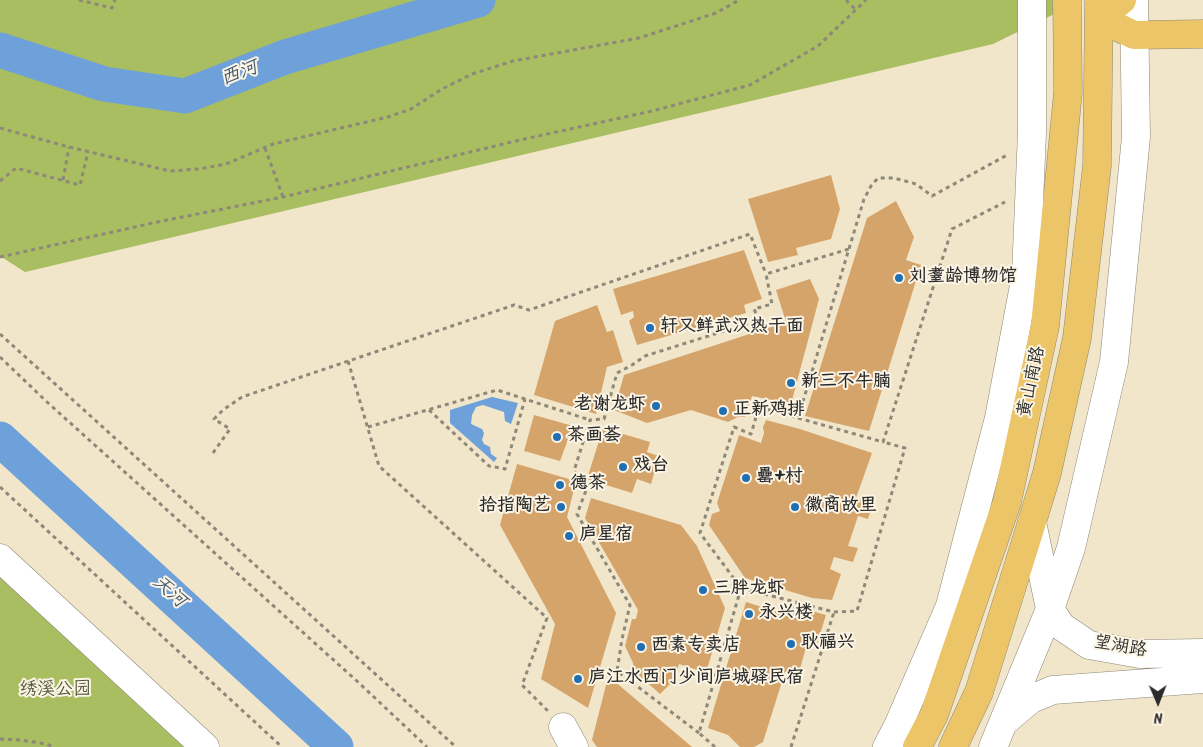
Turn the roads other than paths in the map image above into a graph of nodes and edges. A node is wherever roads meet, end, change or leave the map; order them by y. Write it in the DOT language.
graph roads {
  1 [pos="1032,0"];
  2 [pos="1067,0"];
  3 [pos="1122,0"];
  4 [pos="1134,0"];
  5 [pos="1099,9"];
  6 [pos="1203,34"];
  7 [pos="1134,35"];
  8 [pos="1032,522"];
  9 [pos="0,558"];
  10 [pos="1050,608"];
  11 [pos="1203,653"];
  12 [pos="1203,679"];
  13 [pos="998,735"];
  14 [pos="205,747"];
  15 [pos="888,747"];
  16 [pos="917,747"];
  17 [pos="953,747"];
  1 -- 15 [label="street"];
  2 -- 16 [label="main road, 黄山南路"];
  3 -- 5 [label="main road"];
  4 -- 7 [label="street"];
  5 -- 7 [label="main road"];
  5 -- 8 [label="main road, 黄山南路"];
  6 -- 7 [label="main road"];
  7 -- 10 [label="street"];
  8 -- 10 [label="street, 望湖路"];
  8 -- 17 [label="main road, 黄山南路"];
  9 -- 14 [label="street"];
  10 -- 11 [label="street, 望湖路"];
  10 -- 13 [label="street"];
  12 -- 13 [label="street, 望湖路"];
}
